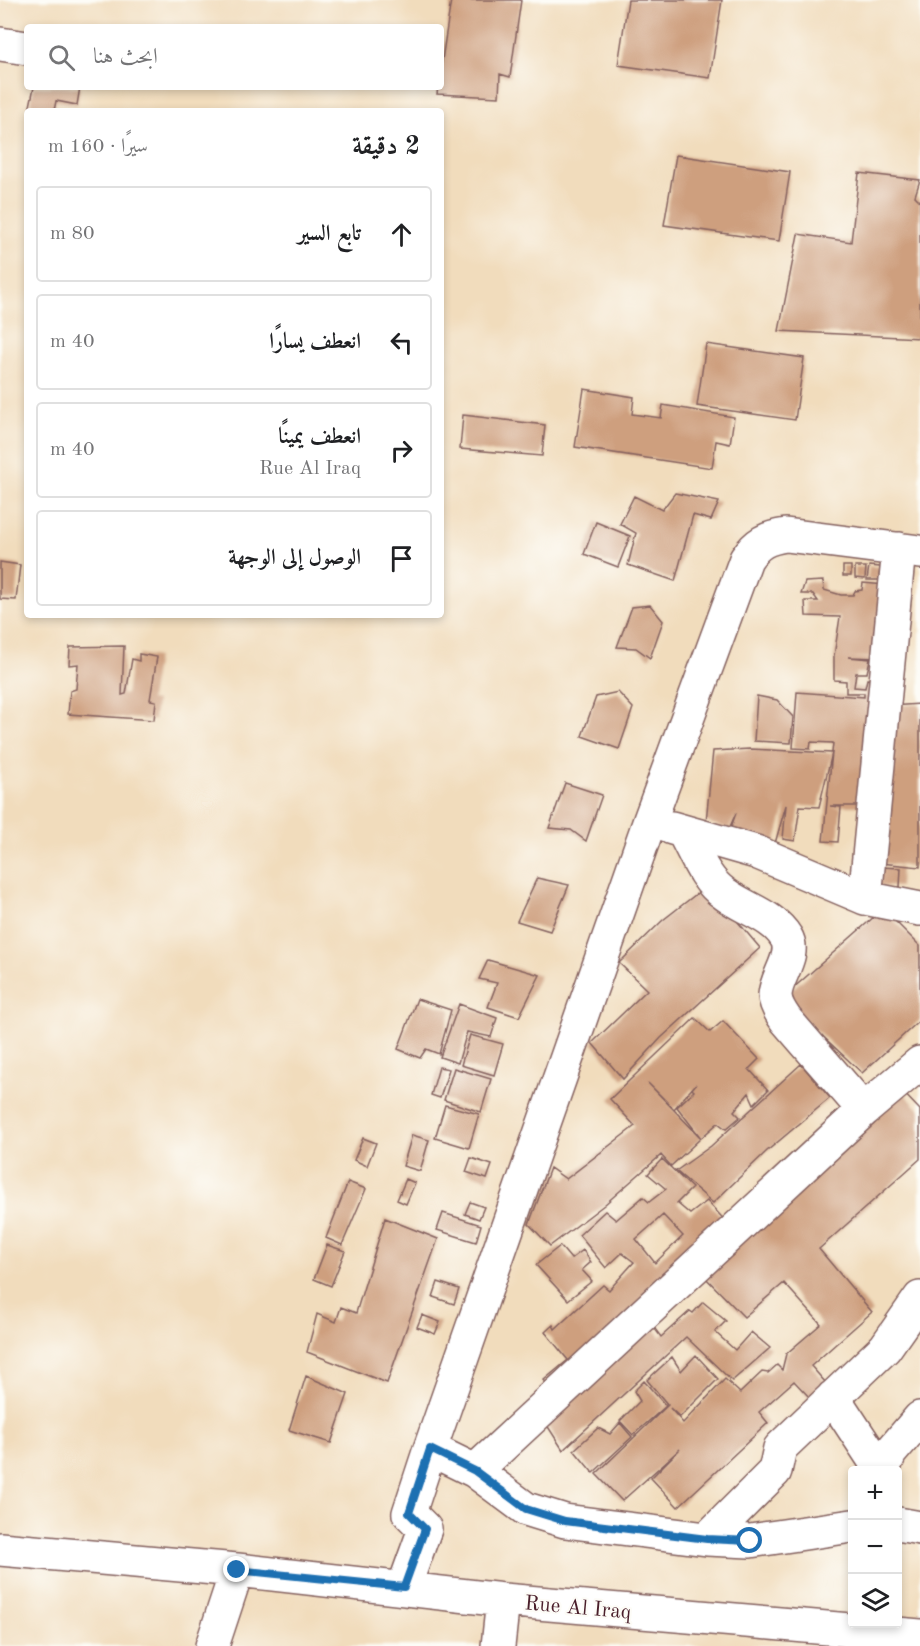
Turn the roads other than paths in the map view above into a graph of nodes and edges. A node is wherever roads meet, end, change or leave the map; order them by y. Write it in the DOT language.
graph roads {
  1 [pos="0,44"];
  2 [pos="24,48"];
  3 [pos="909,550"];
  4 [pos="650,820"];
  5 [pos="684,833"];
  6 [pos="865,898"];
  7 [pos="920,909"];
  8 [pos="914,1079"];
  9 [pos="864,1110"];
  10 [pos="920,1298"];
  11 [pos="833,1397"];
  12 [pos="920,1418"];
  13 [pos="430,1449"];
  14 [pos="879,1466"];
  15 [pos="884,1466"];
  16 [pos="475,1471"];
  17 [pos="902,1525"];
  18 [pos="848,1527"];
  19 [pos="920,1528"];
  20 [pos="707,1539"];
  21 [pos="0,1549"];
  22 [pos="237,1570"];
  23 [pos="404,1587"];
  24 [pos="503,1600"];
  25 [pos="848,1626"];
  26 [pos="871,1628"];
  27 [pos="920,1636"];
  28 [pos="212,1646"];
  29 [pos="498,1646"];
  1 -- 2 [label="street"];
  3 -- 4 [label="street"];
  3 -- 6 [label="street"];
  4 -- 5 [label="street"];
  4 -- 13 [label="street"];
  5 -- 6 [label="street"];
  5 -- 9 [label="street"];
  6 -- 7 [label="street"];
  8 -- 9 [label="street"];
  9 -- 16 [label="street"];
  10 -- 11 [label="street"];
  11 -- 14 [label="street"];
  11 -- 20 [label="street"];
  12 -- 15 [label="street"];
  13 -- 16 [label="street"];
  13 -- 23 [label="street"];
  16 -- 20 [label="street"];
  17 -- 19 [label="street"];
  18 -- 20 [label="street"];
  21 -- 22 [label="street, Rue Al Iraq"];
  22 -- 23 [label="street, Rue Al Iraq"];
  22 -- 28 [label="street"];
  23 -- 24 [label="street, Rue Al Iraq"];
  24 -- 25 [label="street, Rue Al Iraq"];
  24 -- 29 [label="street"];
  26 -- 27 [label="street, Rue Al Iraq"];
}
